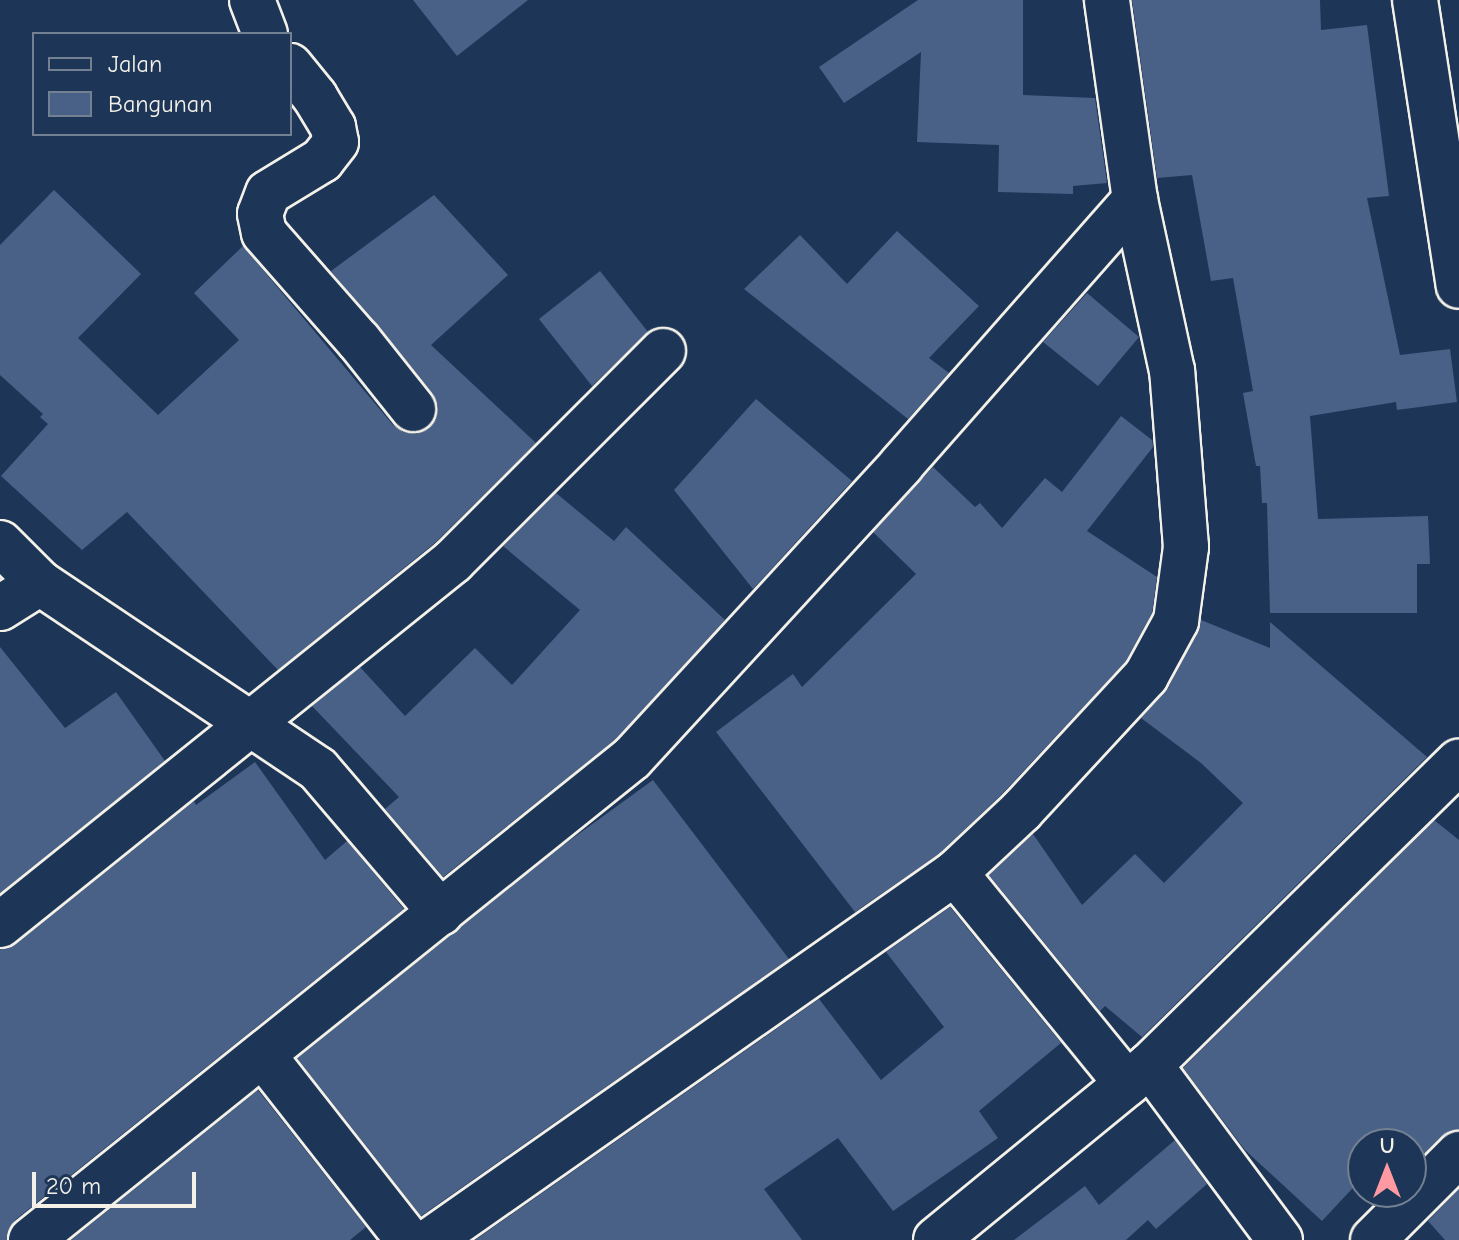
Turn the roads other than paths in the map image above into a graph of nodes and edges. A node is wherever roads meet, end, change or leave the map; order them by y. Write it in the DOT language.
graph roads {
  1 [pos="252,0"];
  2 [pos="1107,0"];
  3 [pos="1415,0"];
  4 [pos="264,32"];
  5 [pos="292,68"];
  6 [pos="1135,200"];
  7 [pos="1459,286"];
  8 [pos="663,351"];
  9 [pos="413,409"];
  10 [pos="0,543"];
  11 [pos="40,583"];
  12 [pos="0,608"];
  13 [pos="251,726"];
  14 [pos="1459,761"];
  15 [pos="955,873"];
  16 [pos="441,913"];
  17 [pos="0,925"];
  18 [pos="263,1055"];
  19 [pos="1138,1075"];
  20 [pos="1459,1154"];
  21 [pos="31,1240"];
  22 [pos="408,1240"];
  23 [pos="431,1240"];
  24 [pos="936,1240"];
  25 [pos="1280,1240"];
  26 [pos="1373,1240"];
  1 -- 4 [label="street"];
  2 -- 6 [label="street"];
  3 -- 7 [label="street"];
  5 -- 9 [label="street"];
  6 -- 15 [label="street"];
  6 -- 16 [label="street"];
  8 -- 13 [label="street"];
  10 -- 11 [label="street"];
  11 -- 12 [label="street"];
  11 -- 13 [label="street"];
  13 -- 16 [label="street"];
  13 -- 17 [label="street"];
  14 -- 19 [label="street"];
  15 -- 19 [label="street"];
  15 -- 23 [label="street"];
  16 -- 18 [label="street"];
  18 -- 21 [label="street"];
  18 -- 22 [label="street"];
  19 -- 24 [label="street"];
  19 -- 25 [label="street"];
  20 -- 26 [label="street"];
}
